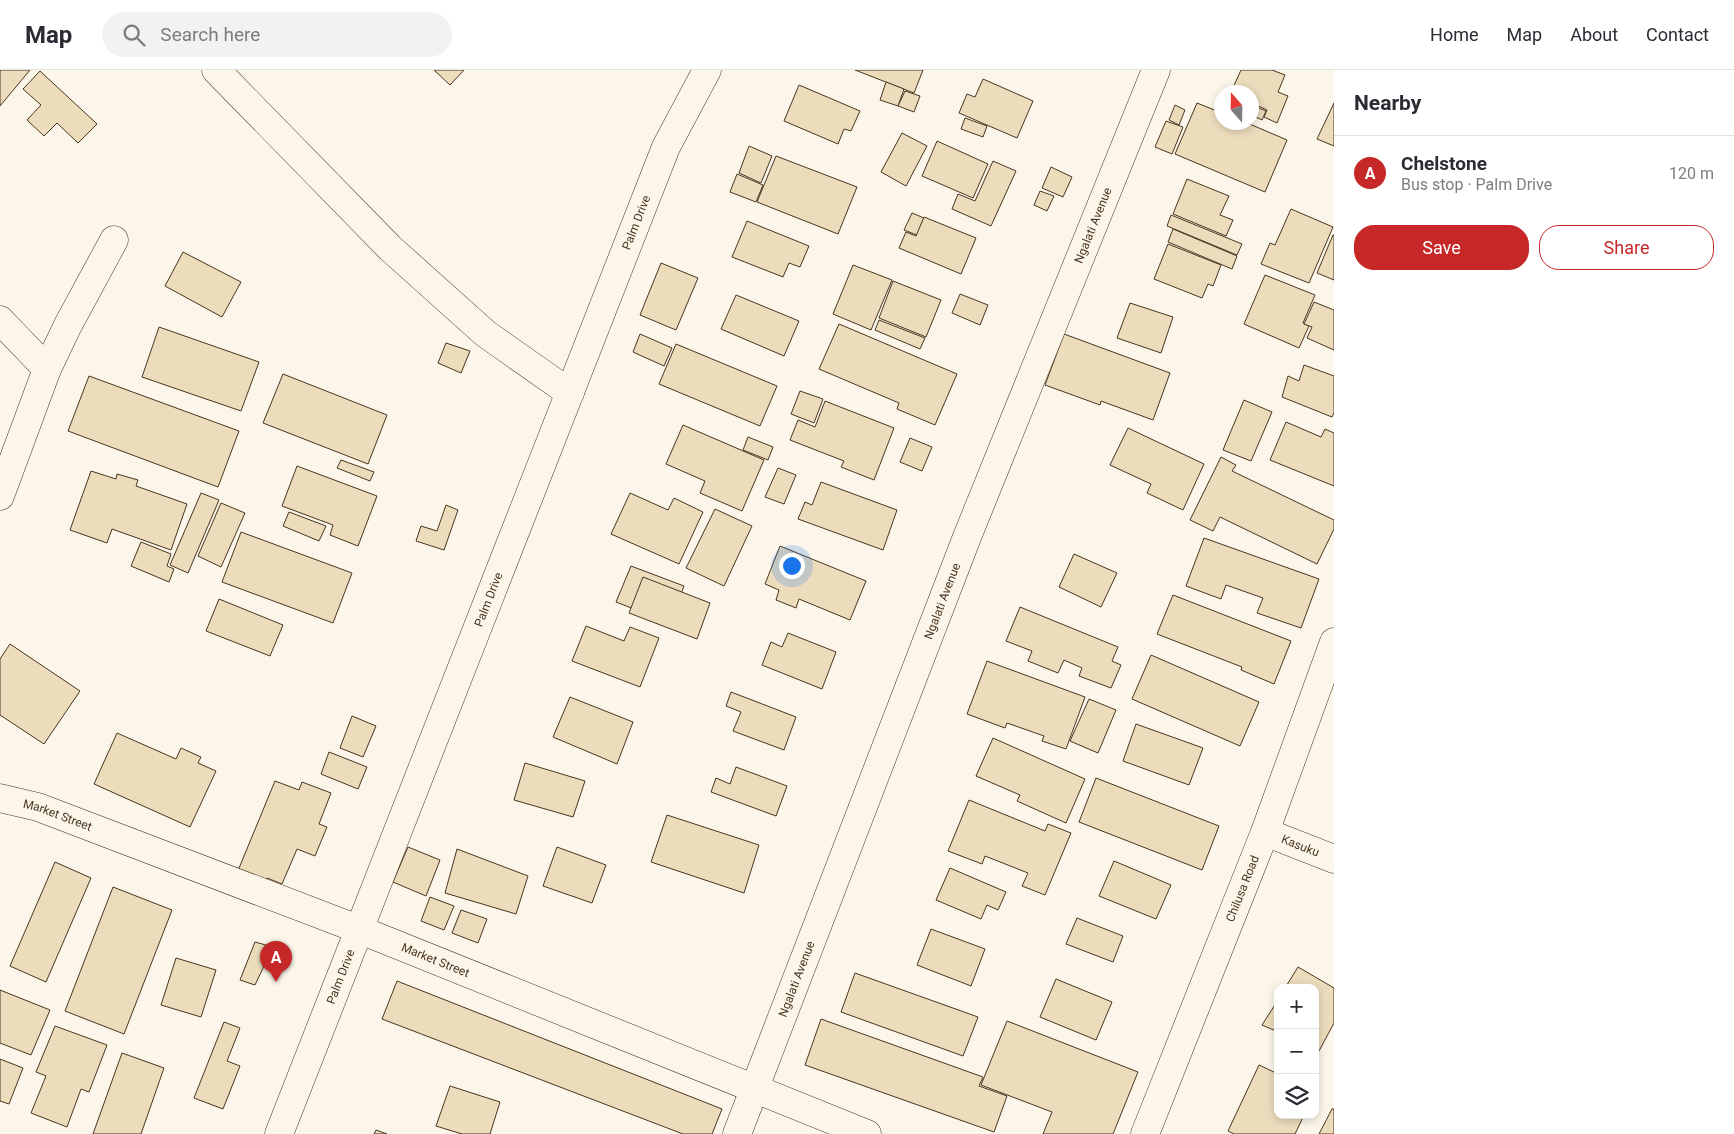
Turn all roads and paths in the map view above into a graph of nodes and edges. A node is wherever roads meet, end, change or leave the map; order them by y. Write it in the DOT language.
graph roads {
  1 [pos="216,70"];
  2 [pos="707,70"];
  3 [pos="1156,70"];
  4 [pos="114,240"];
  5 [pos="0,320"];
  6 [pos="48,369"];
  7 [pos="570,393"];
  8 [pos="0,496"];
  9 [pos="1334,642"];
  10 [pos="0,798"];
  11 [pos="1265,832"];
  12 [pos="1334,860"];
  13 [pos="358,929"];
  14 [pos="755,1088"];
  15 [pos="279,1134"];
  16 [pos="737,1134"];
  17 [pos="867,1134"];
  18 [pos="1145,1134"];
  1 -- 7 [label="street"];
  2 -- 7 [label="street, Palm Drive"];
  3 -- 14 [label="street, Ngalati Avenue"];
  4 -- 6 [label="street"];
  5 -- 6 [label="street"];
  6 -- 8 [label="street"];
  7 -- 13 [label="street, Palm Drive"];
  9 -- 11 [label="street, Chilusa Road"];
  10 -- 13 [label="street, Market Street"];
  11 -- 12 [label="street, Kasuku"];
  11 -- 18 [label="street, Chilusa Road"];
  13 -- 14 [label="street, Market Street"];
  13 -- 15 [label="street, Palm Drive"];
  14 -- 16 [label="street, Ngalati Avenue"];
  14 -- 17 [label="street, Market Street"];
}
